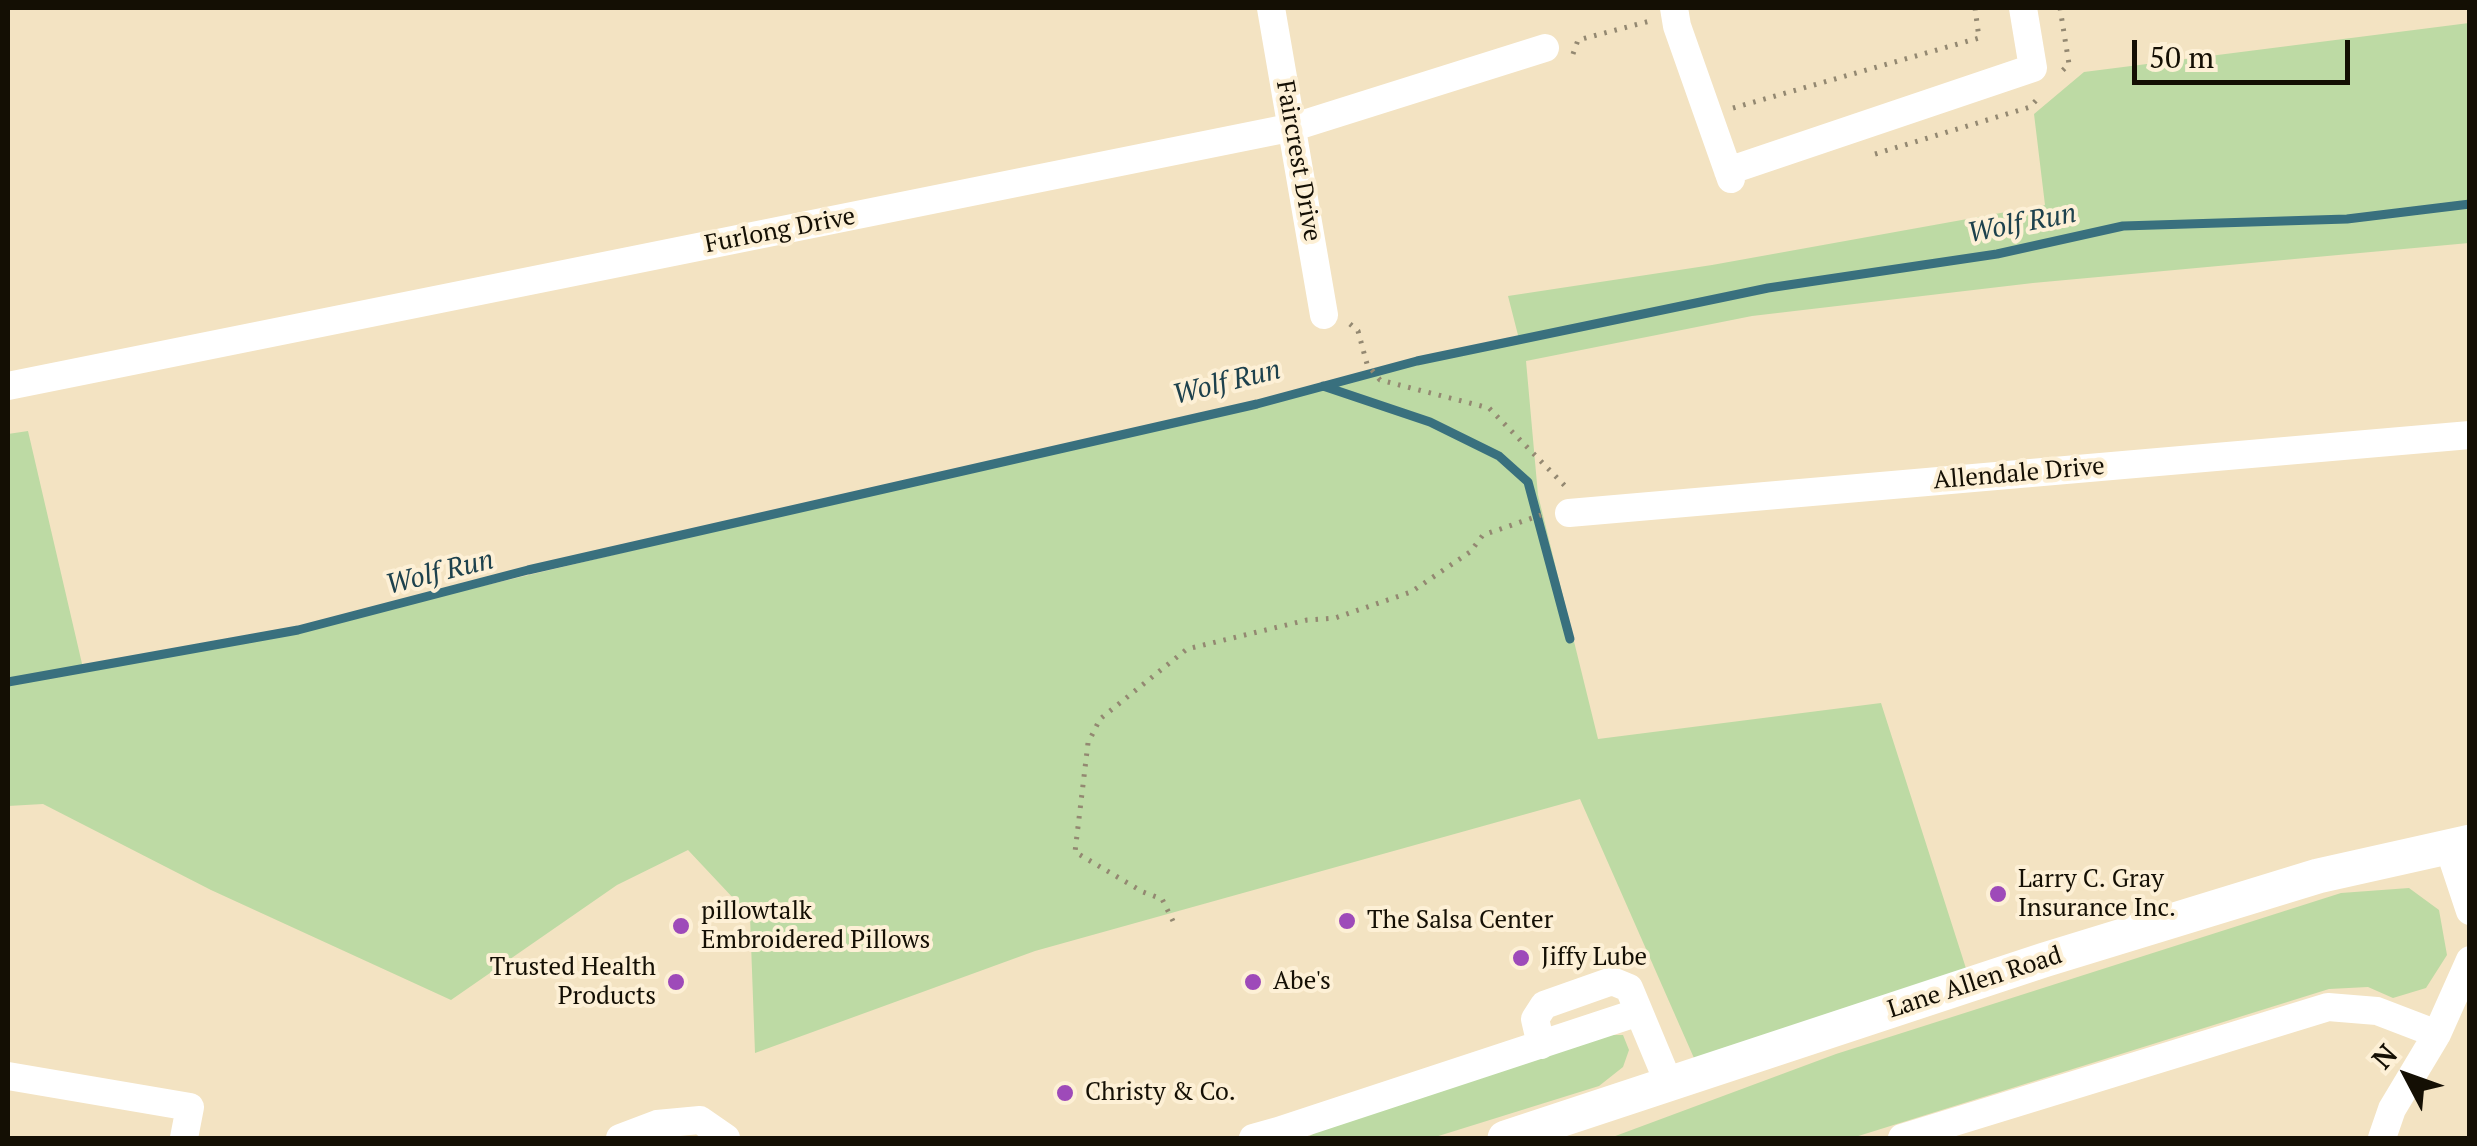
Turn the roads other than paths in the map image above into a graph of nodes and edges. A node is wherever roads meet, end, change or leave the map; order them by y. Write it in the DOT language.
graph roads {
  1 [pos="1271,8"];
  2 [pos="2022,8"];
  3 [pos="1662,14"];
  4 [pos="1545,48"];
  5 [pos="1294,127"];
  6 [pos="1337,319"];
  7 [pos="8,386"];
  8 [pos="2470,435"];
  9 [pos="1556,514"];
  10 [pos="2463,847"];
  11 [pos="2470,911"];
  12 [pos="2470,960"];
  13 [pos="1639,1012"];
  14 [pos="2437,1034"];
  15 [pos="1540,1044"];
  16 [pos="8,1076"];
  17 [pos="1669,1084"];
  18 [pos="1270,1136"];
  19 [pos="184,1138"];
  20 [pos="620,1138"];
  21 [pos="726,1138"];
  22 [pos="1505,1138"];
  23 [pos="1902,1138"];
  24 [pos="2382,1138"];
  1 -- 5 [label="street, Faircrest Drive"];
  2 -- 3 [label="street"];
  4 -- 5 [label="street, Furlong Drive"];
  5 -- 6 [label="street, Faircrest Drive"];
  5 -- 7 [label="street, Furlong Drive"];
  8 -- 9 [label="street, Allendale Drive"];
  10 -- 11 [label="street"];
  10 -- 17 [label="main road, Lane Allen Road"];
  12 -- 14 [label="street"];
  13 -- 15 [label="street"];
  13 -- 15 [label="street"];
  13 -- 17 [label="street"];
  14 -- 23 [label="street"];
  14 -- 24 [label="street"];
  15 -- 18 [label="street"];
  16 -- 19 [label="street"];
  17 -- 22 [label="main road, Lane Allen Road"];
  20 -- 21 [label="street"];
}
